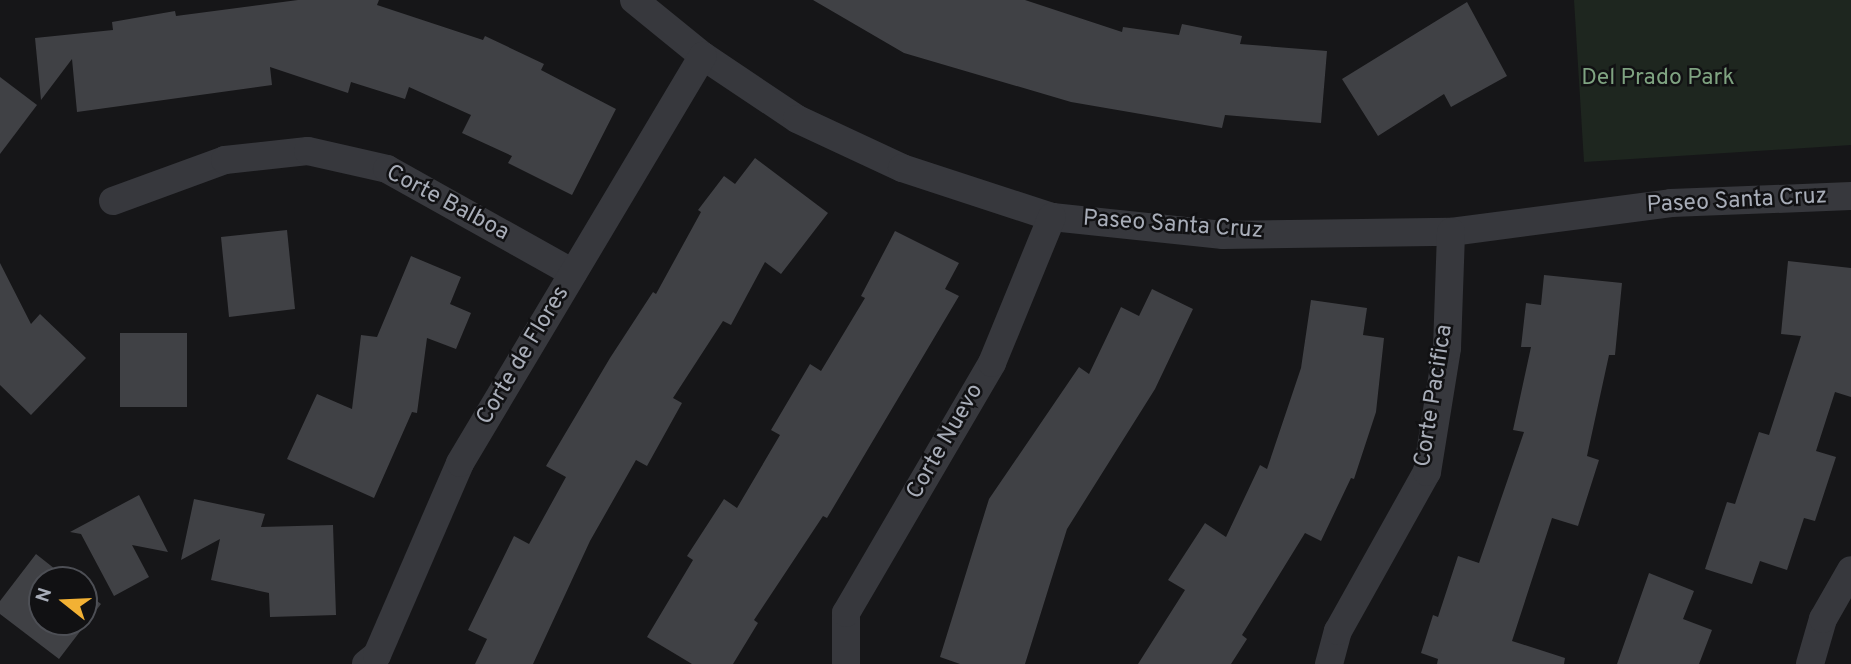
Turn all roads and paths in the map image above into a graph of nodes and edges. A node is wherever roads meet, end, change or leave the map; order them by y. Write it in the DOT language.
graph roads {
  1 [pos="634,0"];
  2 [pos="703,56"];
  3 [pos="1851,196"];
  4 [pos="113,201"];
  5 [pos="1052,217"];
  6 [pos="1451,232"];
  7 [pos="573,273"];
  8 [pos="1851,570"];
  9 [pos="366,664"];
  10 [pos="846,664"];
  11 [pos="1329,664"];
  12 [pos="1810,664"];
  1 -- 2 [label="street, Paseo Santa Cruz"];
  2 -- 5 [label="street, Paseo Santa Cruz"];
  2 -- 7 [label="street, Corte de Flores"];
  3 -- 6 [label="street, Paseo Santa Cruz"];
  4 -- 7 [label="street, Corte Balboa"];
  5 -- 6 [label="street, Paseo Santa Cruz"];
  5 -- 10 [label="street, Corte Nuevo"];
  6 -- 11 [label="street, Corte Pacifica"];
  7 -- 9 [label="street, Corte de Flores"];
  8 -- 12 [label="street"];
}
